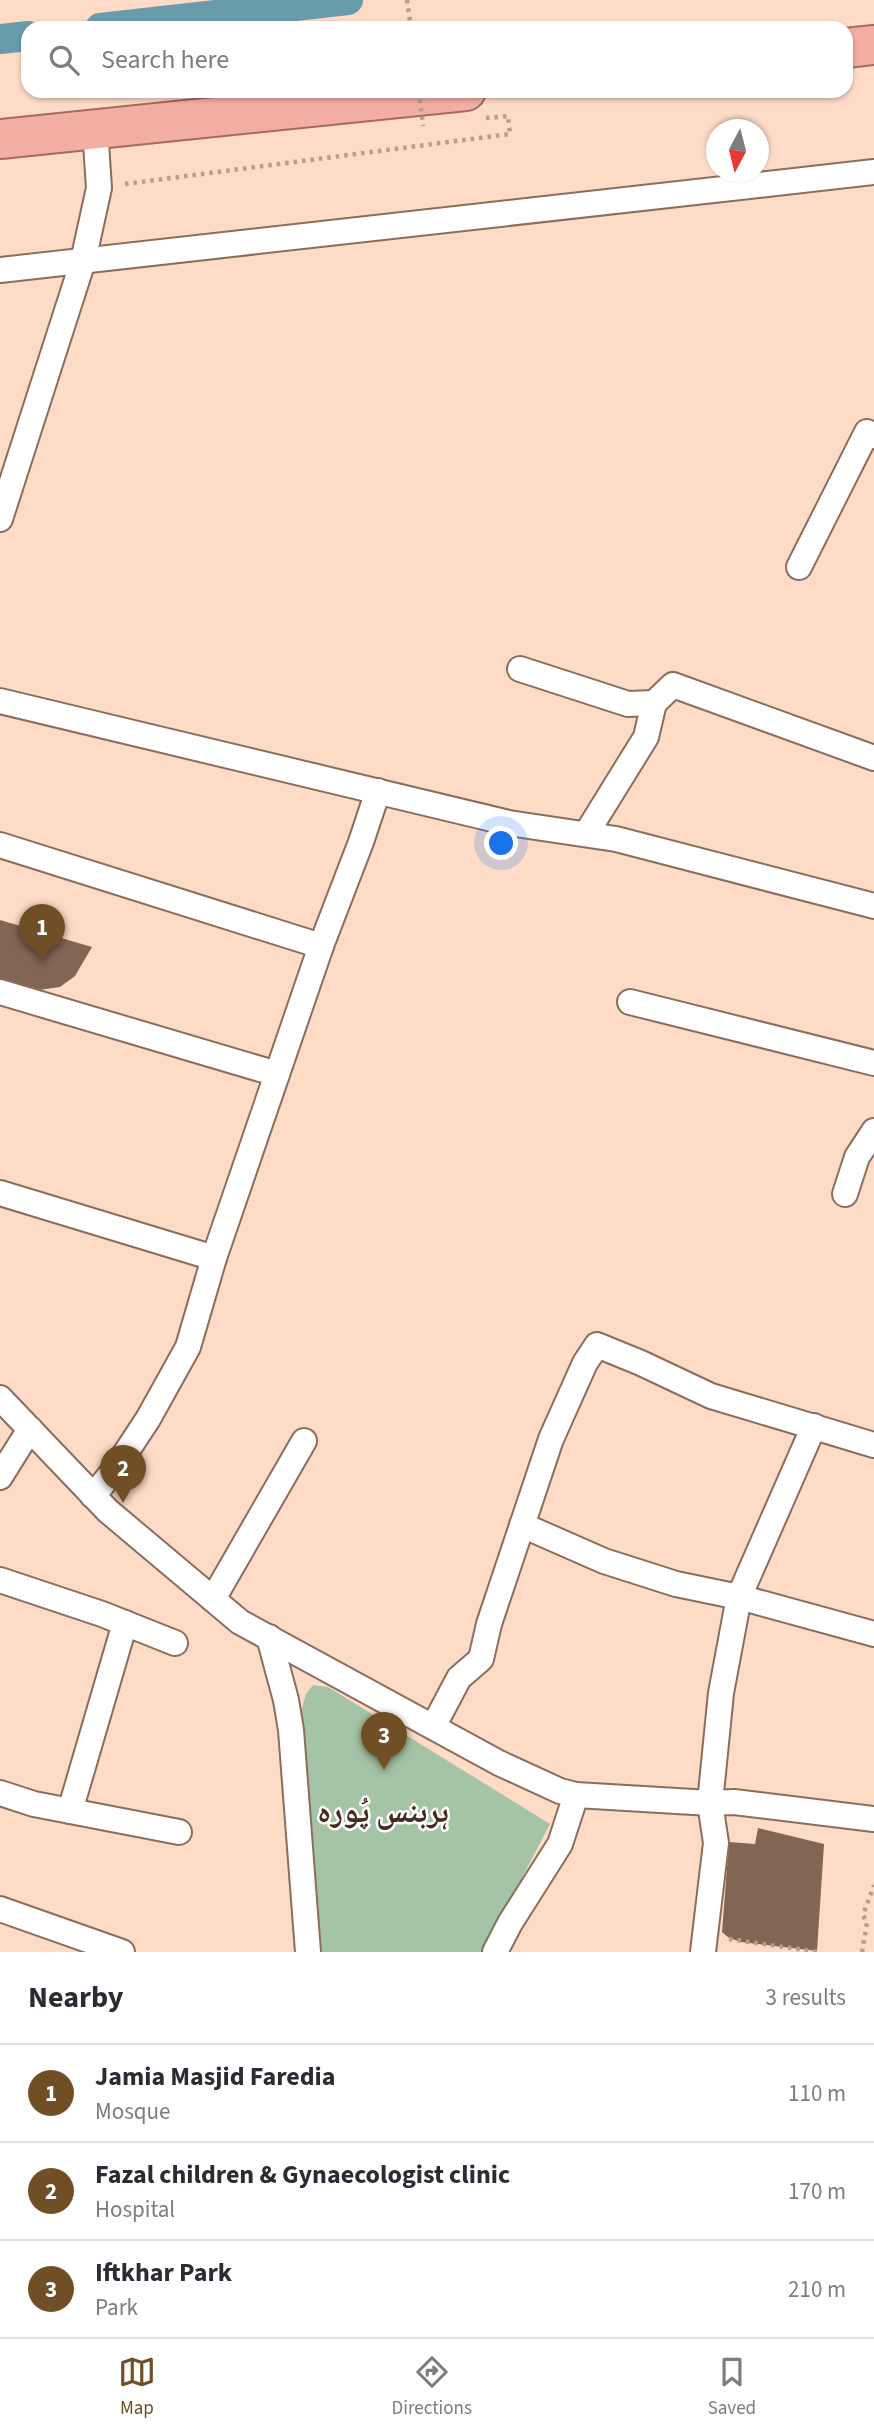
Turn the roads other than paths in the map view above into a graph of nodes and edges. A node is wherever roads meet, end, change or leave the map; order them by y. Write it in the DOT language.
graph roads {
  1 [pos="874,45"];
  2 [pos="853,47"];
  3 [pos="475,105"];
  4 [pos="95,128"];
  5 [pos="0,139"];
  6 [pos="874,172"];
  7 [pos="83,261"];
  8 [pos="0,270"];
  9 [pos="874,436"];
  10 [pos="0,519"];
  11 [pos="799,567"];
  12 [pos="520,669"];
  13 [pos="0,701"];
  14 [pos="654,703"];
  15 [pos="874,758"];
  16 [pos="378,791"];
  17 [pos="586,834"];
  18 [pos="0,845"];
  19 [pos="874,906"];
  20 [pos="321,946"];
  21 [pos="0,992"];
  22 [pos="630,1002"];
  23 [pos="874,1063"];
  24 [pos="277,1074"];
  25 [pos="874,1131"];
  26 [pos="0,1193"];
  27 [pos="845,1194"];
  28 [pos="214,1258"];
  29 [pos="0,1398"];
  30 [pos="814,1426"];
  31 [pos="30,1429"];
  32 [pos="304,1441"];
  33 [pos="874,1445"];
  34 [pos="0,1477"];
  35 [pos="93,1496"];
  36 [pos="522,1525"];
  37 [pos="0,1580"];
  38 [pos="739,1597"];
  39 [pos="213,1599"];
  40 [pos="125,1623"];
  41 [pos="874,1634"];
  42 [pos="269,1637"];
  43 [pos="175,1643"];
  44 [pos="433,1727"];
  45 [pos="0,1793"];
  46 [pos="576,1795"];
  47 [pos="710,1803"];
  48 [pos="70,1811"];
  49 [pos="874,1819"];
  50 [pos="179,1832"];
  51 [pos="0,1909"];
  52 [pos="704,1942"];
  53 [pos="122,1952"];
  54 [pos="308,1952"];
  55 [pos="495,1952"];
  1 -- 2 [label="highway"];
  3 -- 4 [label="highway"];
  4 -- 5 [label="highway"];
  4 -- 7 [label="street"];
  6 -- 7 [label="street"];
  7 -- 8 [label="street"];
  7 -- 10 [label="street"];
  9 -- 11 [label="street"];
  12 -- 14 [label="street"];
  13 -- 16 [label="street"];
  14 -- 15 [label="street"];
  14 -- 17 [label="street"];
  16 -- 17 [label="street"];
  16 -- 20 [label="street"];
  17 -- 19 [label="street"];
  18 -- 20 [label="street"];
  20 -- 24 [label="street"];
  21 -- 24 [label="street"];
  22 -- 23 [label="street"];
  24 -- 28 [label="street"];
  25 -- 27 [label="street"];
  26 -- 28 [label="street"];
  28 -- 35 [label="street"];
  29 -- 31 [label="street"];
  30 -- 33 [label="street"];
  30 -- 36 [label="street"];
  30 -- 38 [label="street"];
  31 -- 34 [label="street"];
  31 -- 35 [label="street"];
  32 -- 39 [label="street"];
  35 -- 39 [label="street"];
  36 -- 38 [label="street"];
  36 -- 44 [label="street"];
  37 -- 40 [label="street"];
  38 -- 41 [label="street"];
  38 -- 47 [label="street"];
  39 -- 42 [label="street"];
  40 -- 43 [label="street"];
  40 -- 48 [label="street"];
  42 -- 44 [label="street"];
  42 -- 54 [label="street"];
  44 -- 46 [label="street"];
  45 -- 48 [label="street"];
  46 -- 47 [label="street"];
  46 -- 55 [label="street"];
  47 -- 49 [label="street"];
  47 -- 52 [label="street"];
  48 -- 50 [label="street"];
  51 -- 53 [label="street"];
}
